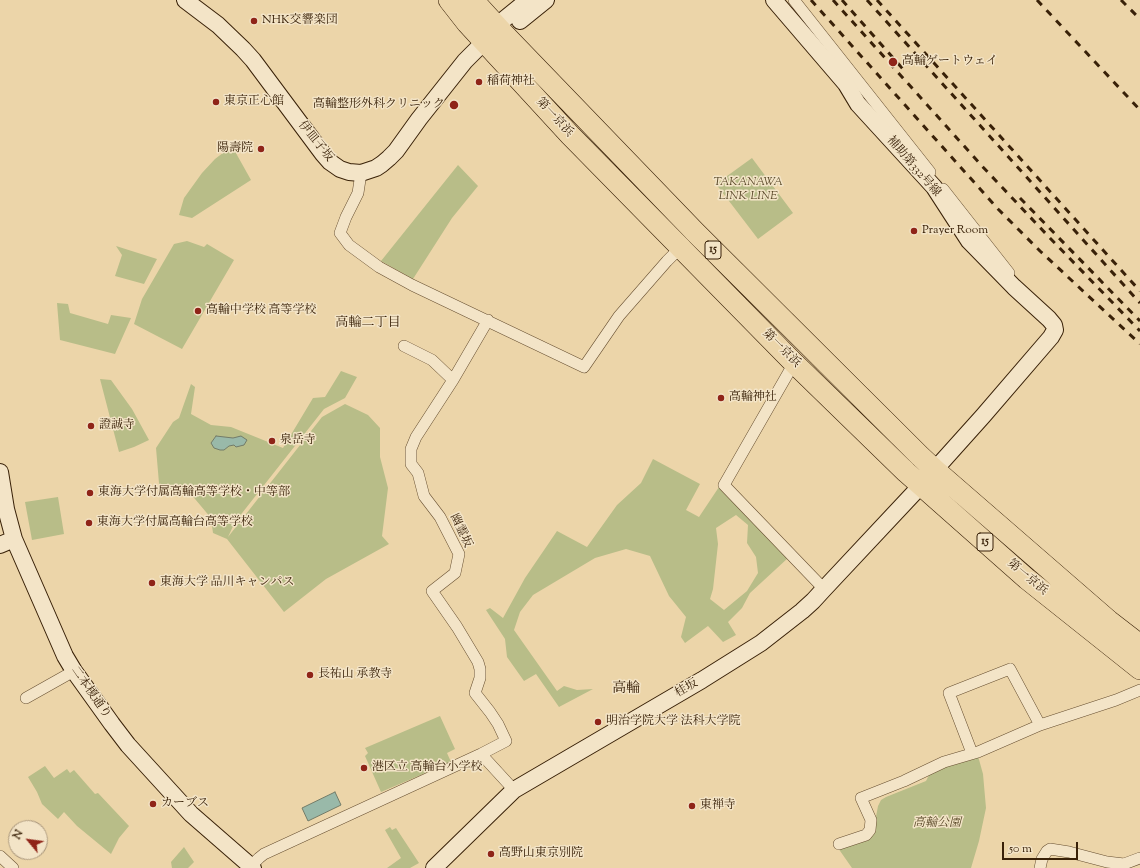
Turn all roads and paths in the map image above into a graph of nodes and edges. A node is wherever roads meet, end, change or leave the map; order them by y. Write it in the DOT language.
graph roads {
  1 [pos="185,0"];
  2 [pos="450,0"];
  3 [pos="474,0"];
  4 [pos="528,0"];
  5 [pos="546,0"];
  6 [pos="774,0"];
  7 [pos="794,0"];
  8 [pos="494,34"];
  9 [pos="361,173"];
  10 [pos="681,247"];
  11 [pos="488,320"];
  12 [pos="1055,330"];
  13 [pos="404,346"];
  14 [pos="794,363"];
  15 [pos="453,380"];
  16 [pos="890,425"];
  17 [pos="874,441"];
  18 [pos="935,470"];
  19 [pos="0,472"];
  20 [pos="921,486"];
  21 [pos="3,509"];
  22 [pos="7,542"];
  23 [pos="824,589"];
  24 [pos="1140,646"];
  25 [pos="1140,669"];
  26 [pos="74,671"];
  27 [pos="1140,690"];
  28 [pos="26,698"];
  29 [pos="1040,725"];
  30 [pos="972,753"];
  31 [pos="481,754"];
  32 [pos="514,790"];
  33 [pos="839,844"];
  34 [pos="0,856"];
  35 [pos="1140,858"];
  36 [pos="252,867"];
  37 [pos="13,868"];
  38 [pos="434,868"];
  39 [pos="1040,868"];
  1 -- 9 [label="street, 伊皿子坂"];
  2 -- 8 [label="highway, 第一京浜 / 15"];
  3 -- 8 [label="highway, 第一京浜 / 15"];
  4 -- 8 [label="street"];
  5 -- 8 [label="street"];
  6 -- 12 [label="street, 補助第332号線"];
  7 -- 12 [label="street"];
  8 -- 9 [label="street"];
  8 -- 10 [label="highway, 第一京浜 / 15"];
  8 -- 16 [label="highway, 第一京浜 / 15"];
  9 -- 11 [label="street"];
  10 -- 11 [label="street"];
  10 -- 14 [label="highway, 第一京浜 / 15"];
  11 -- 15 [label="street, 幽霊坂"];
  12 -- 18 [label="street, 桂坂"];
  13 -- 15 [label="street"];
  14 -- 17 [label="highway, 第一京浜 / 15"];
  14 -- 23 [label="street"];
  15 -- 31 [label="street, 幽霊坂"];
  16 -- 17 [label="highway"];
  16 -- 18 [label="highway, 第一京浜 / 15"];
  17 -- 20 [label="highway, 第一京浜 / 15"];
  18 -- 20 [label="street, 桂坂"];
  18 -- 24 [label="highway, 第一京浜 / 15"];
  19 -- 21 [label="street, 二本榎通り"];
  20 -- 23 [label="street, 桂坂"];
  20 -- 25 [label="highway, 第一京浜 / 15"];
  21 -- 22 [label="street, 二本榎通り"];
  22 -- 26 [label="street, 二本榎通り"];
  23 -- 32 [label="street, 桂坂"];
  26 -- 28 [label="street"];
  26 -- 36 [label="street, 二本榎通り"];
  27 -- 29 [label="street"];
  29 -- 30 [label="street"];
  29 -- 30 [label="street"];
  30 -- 33 [label="street"];
  31 -- 32 [label="street"];
  31 -- 36 [label="street"];
  32 -- 38 [label="street, 桂坂"];
  34 -- 37 [label="street"];
  35 -- 39 [label="street"];
}
